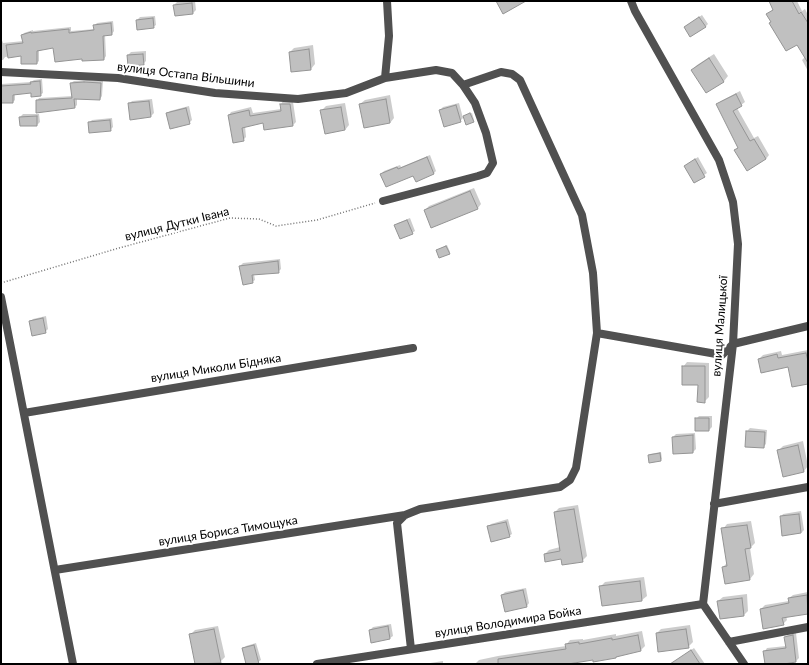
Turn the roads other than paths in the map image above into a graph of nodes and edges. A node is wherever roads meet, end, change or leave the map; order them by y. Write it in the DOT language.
graph roads {
  1 [pos="387,1"];
  2 [pos="631,1"];
  3 [pos="1,72"];
  4 [pos="385,78"];
  5 [pos="463,85"];
  6 [pos="383,201"];
  7 [pos="1,298"];
  8 [pos="808,326"];
  9 [pos="597,333"];
  10 [pos="733,344"];
  11 [pos="413,348"];
  12 [pos="24,413"];
  13 [pos="808,487"];
  14 [pos="714,504"];
  15 [pos="405,515"];
  16 [pos="55,570"];
  17 [pos="703,604"];
  18 [pos="808,627"];
  19 [pos="728,642"];
  20 [pos="411,649"];
  21 [pos="73,664"];
  22 [pos="317,664"];
  23 [pos="744,664"];
  1 -- 4 [label="street"];
  2 -- 10 [label="street, вулиця Малицької"];
  3 -- 4 [label="street, вулиця Остапа Вільшини"];
  4 -- 5 [label="street, вулиця Остапа Вільшини"];
  5 -- 6 [label="street"];
  5 -- 9 [label="street, вулиця Бориса Тимощука"];
  7 -- 12 [label="street"];
  8 -- 10 [label="street"];
  9 -- 10 [label="street"];
  9 -- 15 [label="street, вулиця Бориса Тимощука"];
  10 -- 14 [label="street, вулиця Малицької"];
  11 -- 12 [label="street, вулиця Миколи Бідняка"];
  12 -- 16 [label="street"];
  13 -- 14 [label="street"];
  14 -- 17 [label="street, вулиця Малицької"];
  15 -- 16 [label="street, вулиця Бориса Тимощука"];
  15 -- 20 [label="street"];
  16 -- 21 [label="street"];
  17 -- 19 [label="street"];
  17 -- 20 [label="street, вулиця Володимира Бойка"];
  18 -- 19 [label="street"];
  19 -- 23 [label="street"];
  20 -- 22 [label="street, вулиця Володимира Бойка"];
}
